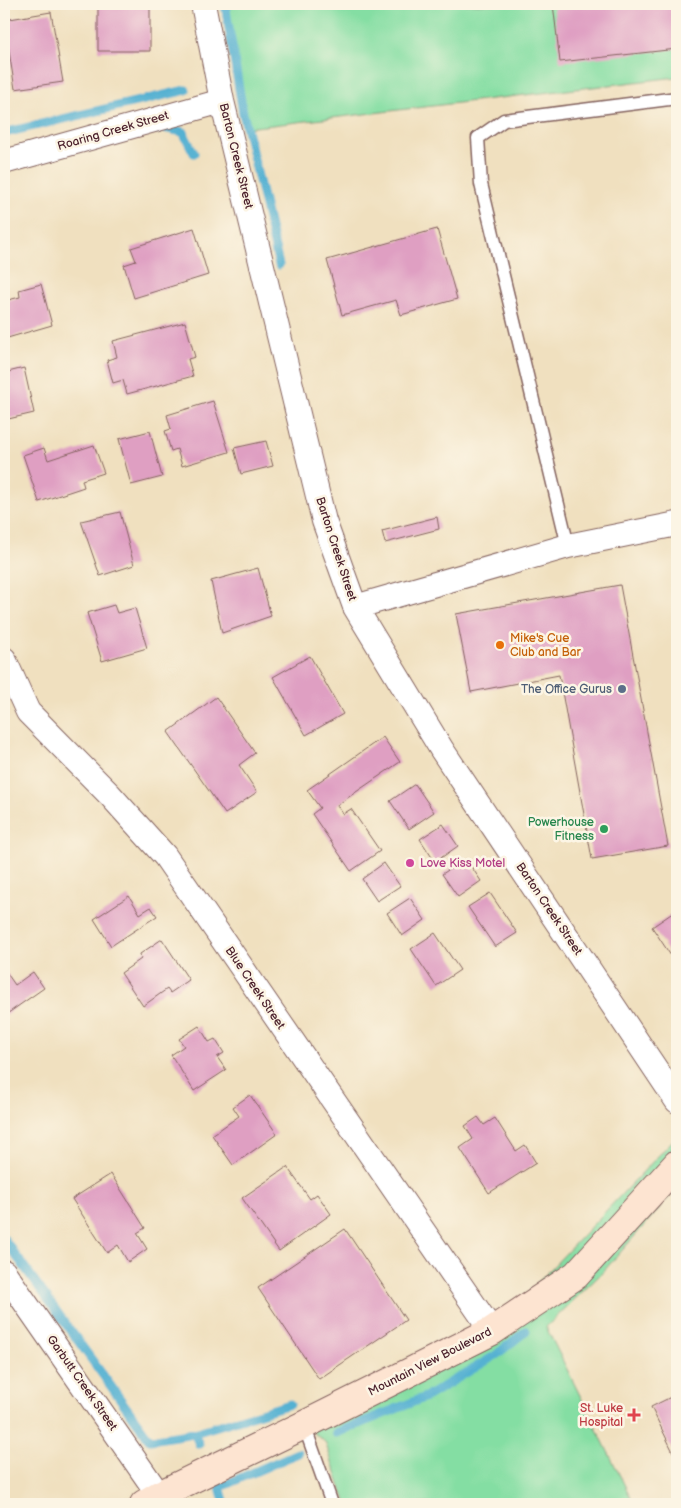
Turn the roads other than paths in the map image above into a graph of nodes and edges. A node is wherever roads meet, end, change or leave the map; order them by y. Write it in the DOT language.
graph roads {
  1 [pos="203,4"];
  2 [pos="677,98"];
  3 [pos="222,101"];
  4 [pos="4,162"];
  5 [pos="677,524"];
  6 [pos="568,546"];
  7 [pos="355,607"];
  8 [pos="4,659"];
  9 [pos="677,1101"];
  10 [pos="677,1164"];
  11 [pos="4,1272"];
  12 [pos="492,1331"];
  13 [pos="304,1425"];
  14 [pos="152,1500"];
  15 [pos="332,1504"];
  1 -- 3 [label="street, Barton Creek Street"];
  2 -- 6 [label="lane"];
  3 -- 4 [label="street, Roaring Creek Street"];
  3 -- 7 [label="street, Barton Creek Street"];
  5 -- 6 [label="street"];
  6 -- 7 [label="street"];
  7 -- 9 [label="street, Barton Creek Street"];
  8 -- 12 [label="street, Blue Creek Street"];
  10 -- 12 [label="street, Mountain View Boulevard"];
  11 -- 14 [label="street, Garbutt Creek Street"];
  12 -- 13 [label="street, Mountain View Boulevard"];
  13 -- 14 [label="street, Mountain View Boulevard"];
  13 -- 15 [label="lane"];
}
